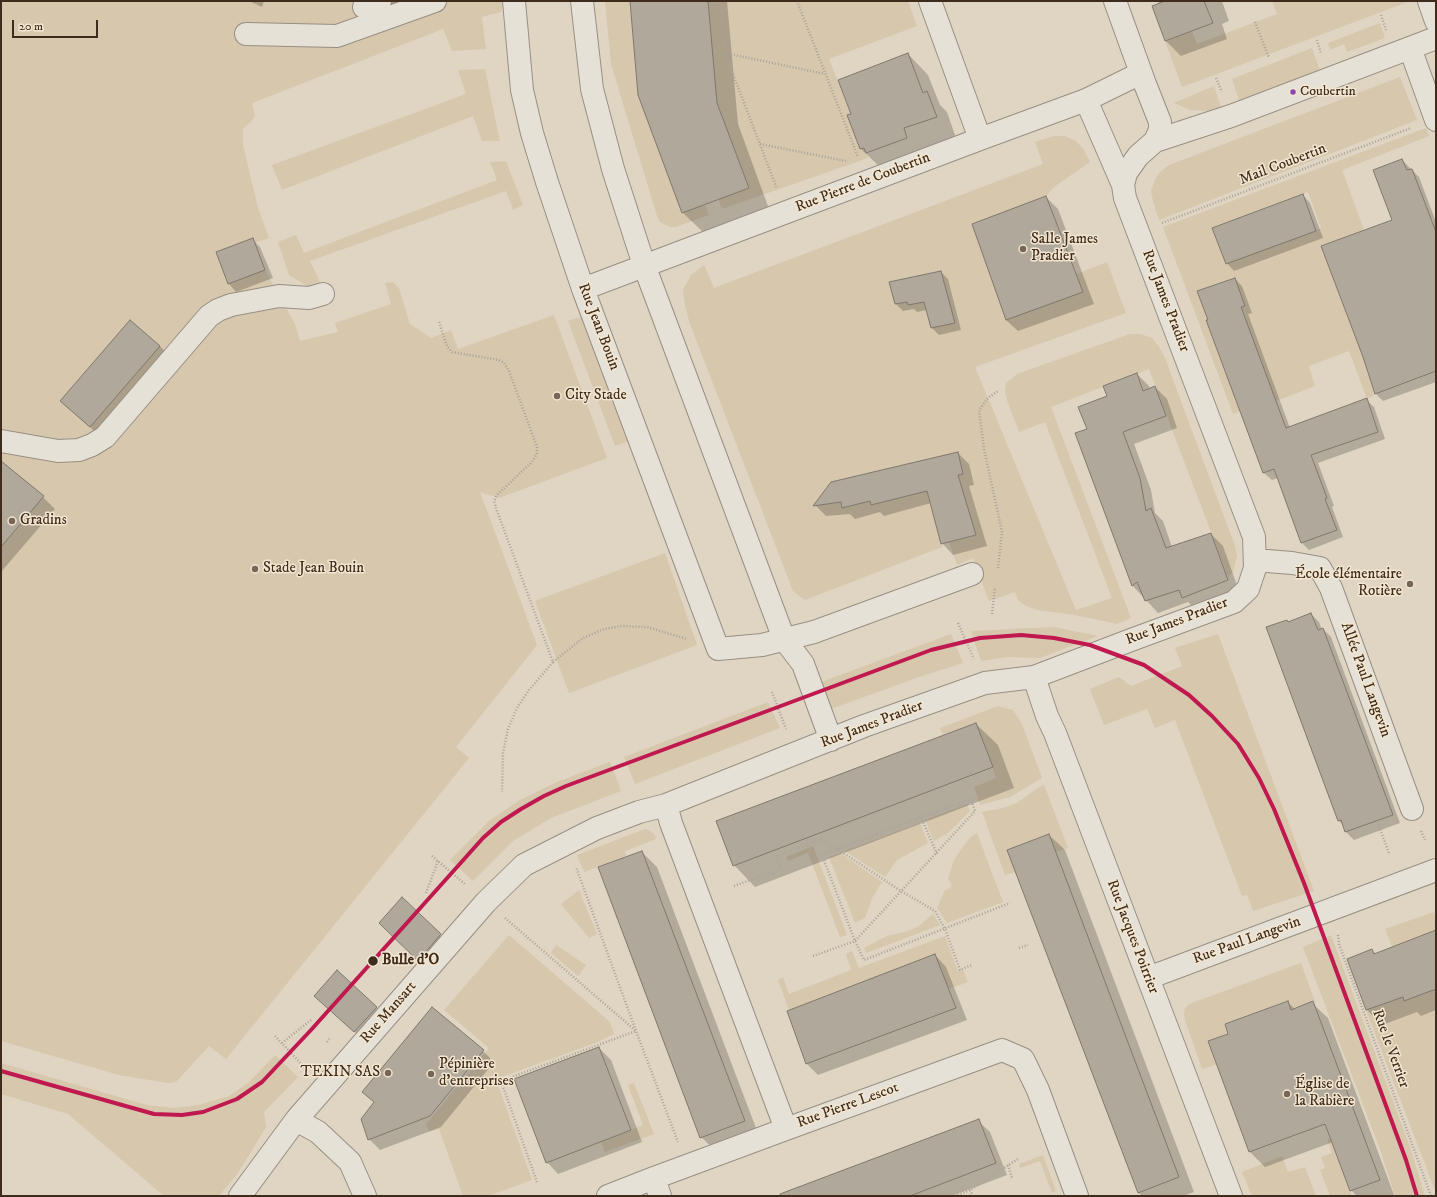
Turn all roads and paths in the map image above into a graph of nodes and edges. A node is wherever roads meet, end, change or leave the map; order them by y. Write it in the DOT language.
graph roads {
  1 [pos="435,1"];
  2 [pos="514,1"];
  3 [pos="582,1"];
  4 [pos="720,1"];
  5 [pos="797,1"];
  6 [pos="930,1"];
  7 [pos="1114,1"];
  8 [pos="1429,1"];
  9 [pos="1436,21"];
  10 [pos="1255,22"];
  11 [pos="246,34"];
  12 [pos="1436,38"];
  13 [pos="1410,48"];
  14 [pos="725,53"];
  15 [pos="1269,58"];
  16 [pos="1141,73"];
  17 [pos="826,74"];
  18 [pos="1086,100"];
  19 [pos="1436,119"];
  20 [pos="980,139"];
  21 [pos="1155,141"];
  22 [pos="760,144"];
  23 [pos="1138,156"];
  24 [pos="1115,165"];
  25 [pos="864,172"];
  26 [pos="1123,185"];
  27 [pos="786,212"];
  28 [pos="1138,232"];
  29 [pos="644,265"];
  30 [pos="583,289"];
  31 [pos="323,294"];
  32 [pos="439,322"];
  33 [pos="998,391"];
  34 [pos="1,441"];
  35 [pos="1256,560"];
  36 [pos="998,569"];
  37 [pos="972,574"];
  38 [pos="996,584"];
  39 [pos="992,614"];
  40 [pos="958,623"];
  41 [pos="784,639"];
  42 [pos="718,649"];
  43 [pos="553,662"];
  44 [pos="1034,678"];
  45 [pos="985,683"];
  46 [pos="772,692"];
  47 [pos="831,740"];
  48 [pos="795,754"];
  49 [pos="502,792"];
  50 [pos="666,805"];
  51 [pos="1412,809"];
  52 [pos="920,817"];
  53 [pos="1377,821"];
  54 [pos="837,848"];
  55 [pos="1389,853"];
  56 [pos="937,854"];
  57 [pos="432,856"];
  58 [pos="438,861"];
  59 [pos="573,862"];
  60 [pos="1436,870"];
  61 [pos="734,886"];
  62 [pos="901,891"];
  63 [pos="426,893"];
  64 [pos="486,902"];
  65 [pos="1010,903"];
  66 [pos="1334,909"];
  67 [pos="945,929"];
  68 [pos="855,941"];
  69 [pos="1028,945"];
  70 [pos="1019,948"];
  71 [pos="813,956"];
  72 [pos="972,965"];
  73 [pos="1148,978"];
  74 [pos="311,1020"];
  75 [pos="636,1031"];
  76 [pos="275,1036"];
  77 [pos="282,1043"];
  78 [pos="323,1089"];
  79 [pos="296,1120"];
  80 [pos="786,1129"];
  81 [pos="1018,1159"];
  82 [pos="1008,1165"];
  83 [pos="688,1166"];
  84 [pos="1012,1178"];
  85 [pos="537,1182"];
  86 [pos="657,1187"];
  87 [pos="970,1190"];
  88 [pos="240,1196"];
  89 [pos="365,1196"];
  90 [pos="608,1196"];
  91 [pos="955,1196"];
  92 [pos="973,1196"];
  93 [pos="1077,1196"];
  94 [pos="1230,1196"];
  95 [pos="1431,1196"];
  1 -- 11 [label="street"];
  2 -- 30 [label="street, Rue Jean Bouin"];
  3 -- 29 [label="street"];
  4 -- 14 [label="path"];
  5 -- 17 [label="path"];
  6 -- 20 [label="street"];
  7 -- 16 [label="street"];
  8 -- 9 [label="street"];
  10 -- 15 [label="path"];
  12 -- 13 [label="street"];
  13 -- 19 [label="street"];
  13 -- 21 [label="street"];
  14 -- 17 [label="path"];
  14 -- 22 [label="path"];
  16 -- 18 [label="street, Rue Pierre de Coubertin"];
  16 -- 21 [label="street"];
  17 -- 25 [label="path"];
  18 -- 20 [label="street, Rue Pierre de Coubertin"];
  18 -- 24 [label="street, Rue James Pradier"];
  19 -- 28 [label="path, Mail Coubertin"];
  20 -- 25 [label="street, Rue Pierre de Coubertin"];
  21 -- 23 [label="street"];
  22 -- 25 [label="path"];
  22 -- 27 [label="path"];
  23 -- 24 [label="street"];
  23 -- 26 [label="street"];
  24 -- 26 [label="street, Rue James Pradier"];
  25 -- 27 [label="street, Rue Pierre de Coubertin"];
  26 -- 28 [label="street, Rue James Pradier"];
  27 -- 29 [label="street, Rue Pierre de Coubertin"];
  28 -- 35 [label="street, Rue James Pradier"];
  29 -- 30 [label="street, Rue Pierre de Coubertin"];
  29 -- 41 [label="street"];
  30 -- 42 [label="street, Rue Jean Bouin"];
  31 -- 34 [label="street"];
  32 -- 43 [label="path"];
  33 -- 36 [label="path"];
  35 -- 44 [label="street, Rue James Pradier"];
  35 -- 51 [label="street, Allée Paul Langevin"];
  37 -- 41 [label="street"];
  38 -- 39 [label="path"];
  40 -- 45 [label="path"];
  41 -- 42 [label="street"];
  41 -- 47 [label="street"];
  42 -- 43 [label="path"];
  43 -- 49 [label="path"];
  44 -- 45 [label="street, Rue James Pradier"];
  44 -- 73 [label="street, Rue Jacques Poirrier"];
  45 -- 47 [label="street, Rue James Pradier"];
  46 -- 48 [label="path"];
  47 -- 48 [label="street, Rue James Pradier"];
  48 -- 50 [label="street, Rue James Pradier"];
  50 -- 64 [label="street, Rue Mansart"];
  50 -- 80 [label="street, Rue Pierre Lescot"];
  52 -- 54 [label="path"];
  52 -- 56 [label="path"];
  52 -- 56 [label="path"];
  53 -- 55 [label="path"];
  54 -- 61 [label="path"];
  54 -- 62 [label="path"];
  54 -- 68 [label="path"];
  56 -- 62 [label="path"];
  57 -- 58 [label="path"];
  58 -- 63 [label="path"];
  58 -- 64 [label="path"];
  59 -- 75 [label="path"];
  60 -- 66 [label="street, Rue Paul Langevin"];
  62 -- 67 [label="path"];
  62 -- 68 [label="path"];
  64 -- 75 [label="path"];
  64 -- 78 [label="street, Rue Mansart"];
  65 -- 67 [label="path"];
  66 -- 73 [label="street, Rue Paul Langevin"];
  66 -- 95 [label="path, Rue le Verrier"];
  67 -- 68 [label="path"];
  67 -- 72 [label="path"];
  68 -- 71 [label="path"];
  69 -- 70 [label="path"];
  73 -- 94 [label="street, Rue Jacques Poirrier"];
  74 -- 77 [label="path"];
  75 -- 83 [label="path"];
  75 -- 85 [label="path"];
  76 -- 77 [label="path"];
  77 -- 78 [label="path"];
  78 -- 79 [label="street, Rue Mansart"];
  79 -- 88 [label="street, Rue Mansart"];
  79 -- 89 [label="street"];
  80 -- 83 [label="street"];
  80 -- 93 [label="street, Rue Pierre Lescot"];
  81 -- 82 [label="path"];
  82 -- 84 [label="path"];
  82 -- 87 [label="path"];
  83 -- 86 [label="street"];
  86 -- 90 [label="street"];
  87 -- 91 [label="path"];
  87 -- 92 [label="path"];
}
